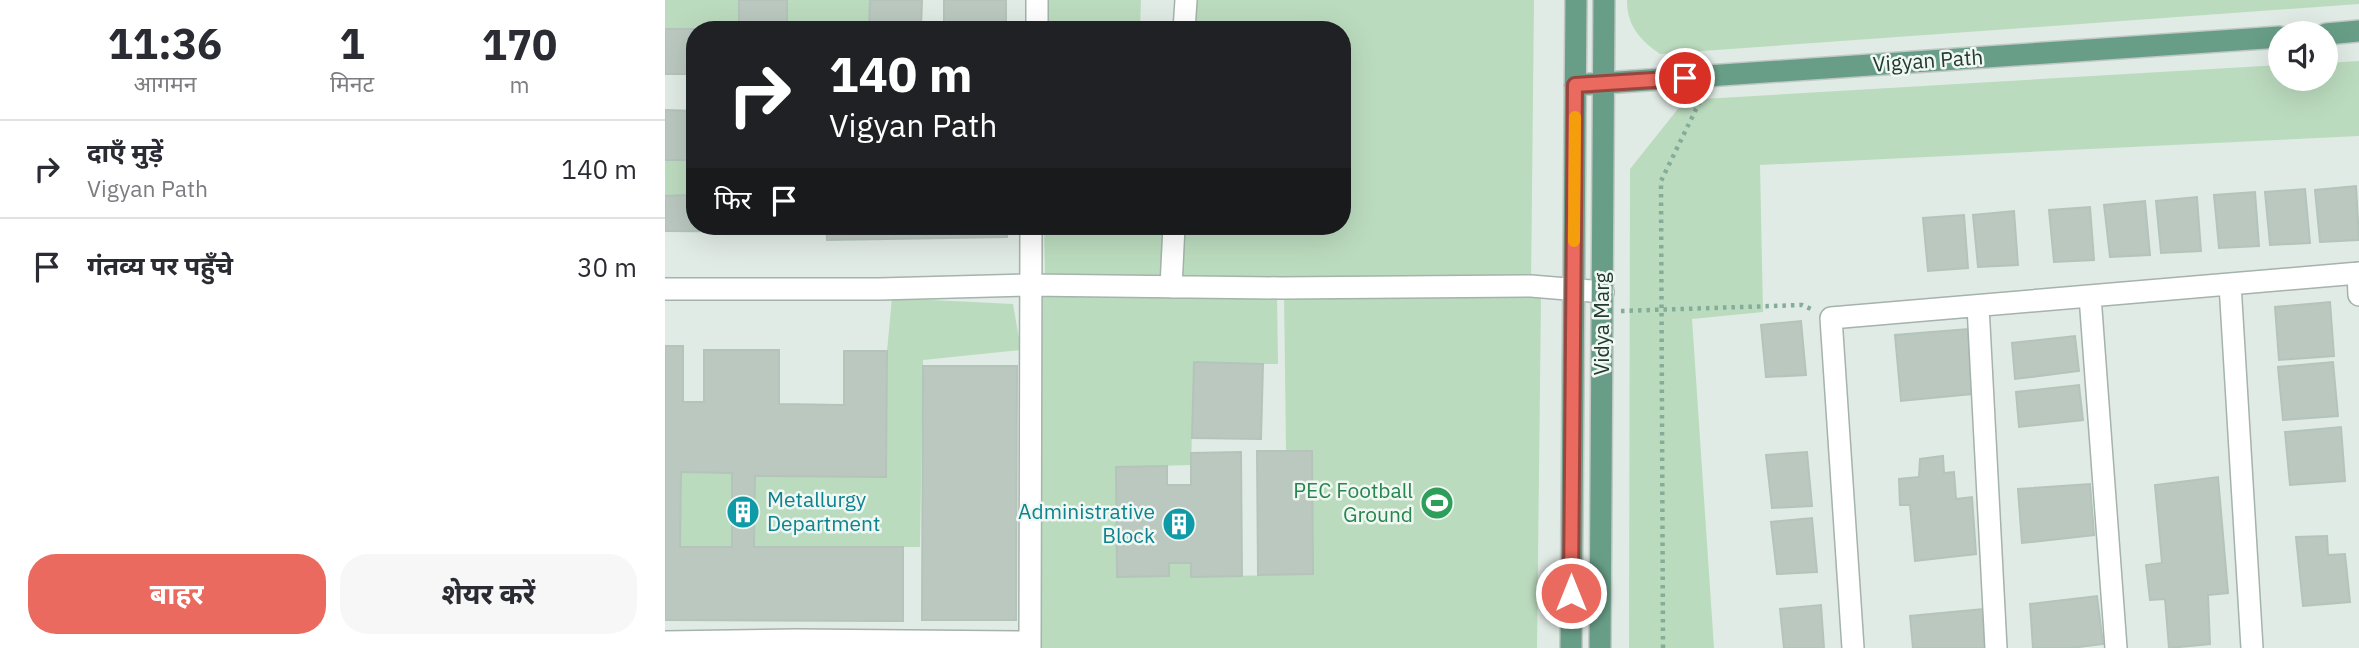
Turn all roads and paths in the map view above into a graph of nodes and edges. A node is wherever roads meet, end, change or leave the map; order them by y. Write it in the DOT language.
graph roads {
  1 [pos="1037,0"];
  2 [pos="1186,0"];
  3 [pos="1576,0"];
  4 [pos="1604,0"];
  5 [pos="1037,21"];
  6 [pos="1185,21"];
  7 [pos="2359,31"];
  8 [pos="2338,33"];
  9 [pos="2268,38"];
  10 [pos="1712,76"];
  11 [pos="1604,83"];
  12 [pos="1575,85"];
  13 [pos="1031,235"];
  14 [pos="1174,235"];
  15 [pos="2358,273"];
  16 [pos="2230,284"];
  17 [pos="1029,285"];
  18 [pos="1171,287"];
  19 [pos="665,289"];
  20 [pos="1573,291"];
  21 [pos="2359,295"];
  22 [pos="2090,296"];
  23 [pos="1603,302"];
  24 [pos="1978,306"];
  25 [pos="1661,310"];
  26 [pos="1831,318"];
  27 [pos="665,642"];
  28 [pos="1030,645"];
  29 [pos="1571,648"];
  30 [pos="1600,648"];
  31 [pos="1663,648"];
  32 [pos="1853,648"];
  33 [pos="1996,648"];
  34 [pos="2116,648"];
  35 [pos="2252,648"];
  1 -- 5 [label="street"];
  2 -- 6 [label="street"];
  3 -- 12 [label="main road, Vidya Marg"];
  4 -- 11 [label="main road, Vidya Marg"];
  7 -- 8 [label="main road"];
  9 -- 10 [label="main road, Vigyan Path"];
  10 -- 11 [label="main road, Vigyan Path"];
  10 -- 25 [label="path"];
  11 -- 12 [label="main road, Vigyan Path"];
  11 -- 23 [label="main road, Vidya Marg"];
  12 -- 20 [label="main road, Vidya Marg"];
  13 -- 17 [label="street"];
  14 -- 18 [label="street"];
  15 -- 16 [label="street"];
  15 -- 21 [label="street"];
  16 -- 22 [label="street"];
  16 -- 35 [label="street"];
  17 -- 18 [label="street"];
  17 -- 19 [label="street"];
  17 -- 28 [label="street"];
  18 -- 20 [label="street"];
  20 -- 23 [label="street"];
  20 -- 29 [label="main road, Vidya Marg"];
  22 -- 24 [label="street"];
  22 -- 34 [label="street"];
  23 -- 25 [label="path"];
  23 -- 30 [label="main road, Vidya Marg"];
  24 -- 26 [label="street"];
  24 -- 33 [label="street"];
  25 -- 26 [label="path"];
  25 -- 31 [label="path"];
  26 -- 32 [label="street"];
  27 -- 28 [label="street"];
}
